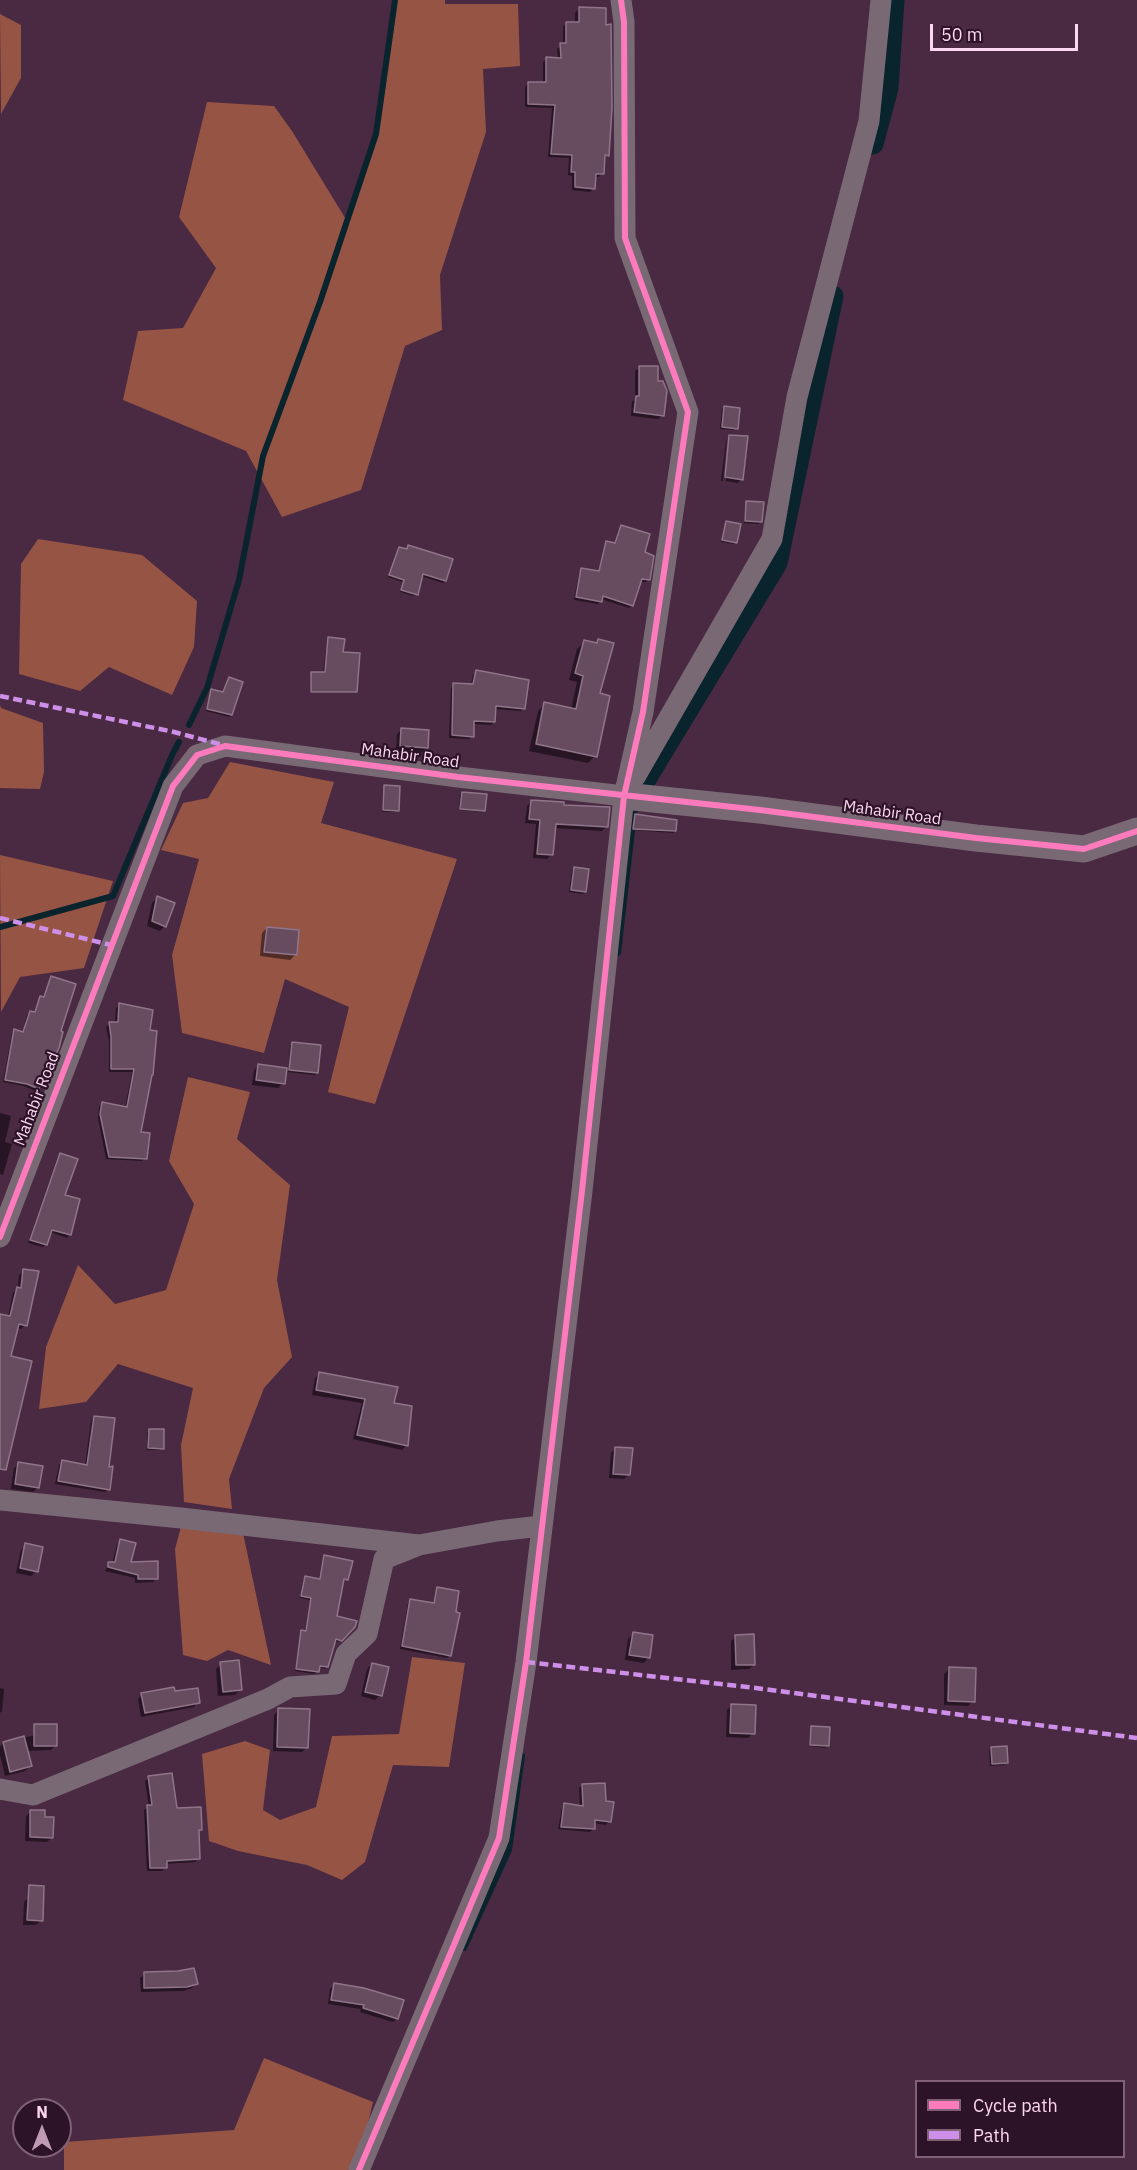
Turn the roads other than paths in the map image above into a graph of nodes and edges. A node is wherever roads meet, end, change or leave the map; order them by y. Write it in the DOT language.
graph roads {
  1 [pos="621,0"];
  2 [pos="881,0"];
  3 [pos="624,796"];
  4 [pos="1137,831"];
  5 [pos="0,1237"];
  6 [pos="0,1500"];
  7 [pos="542,1526"];
  8 [pos="419,1545"];
  9 [pos="0,1789"];
  10 [pos="359,2170"];
  1 -- 3 [label="street"];
  2 -- 3 [label="street"];
  3 -- 4 [label="street, Mahabir Road"];
  3 -- 5 [label="street, Mahabir Road"];
  3 -- 7 [label="street"];
  6 -- 8 [label="street"];
  7 -- 8 [label="street"];
  7 -- 10 [label="street"];
  8 -- 9 [label="street"];
}
